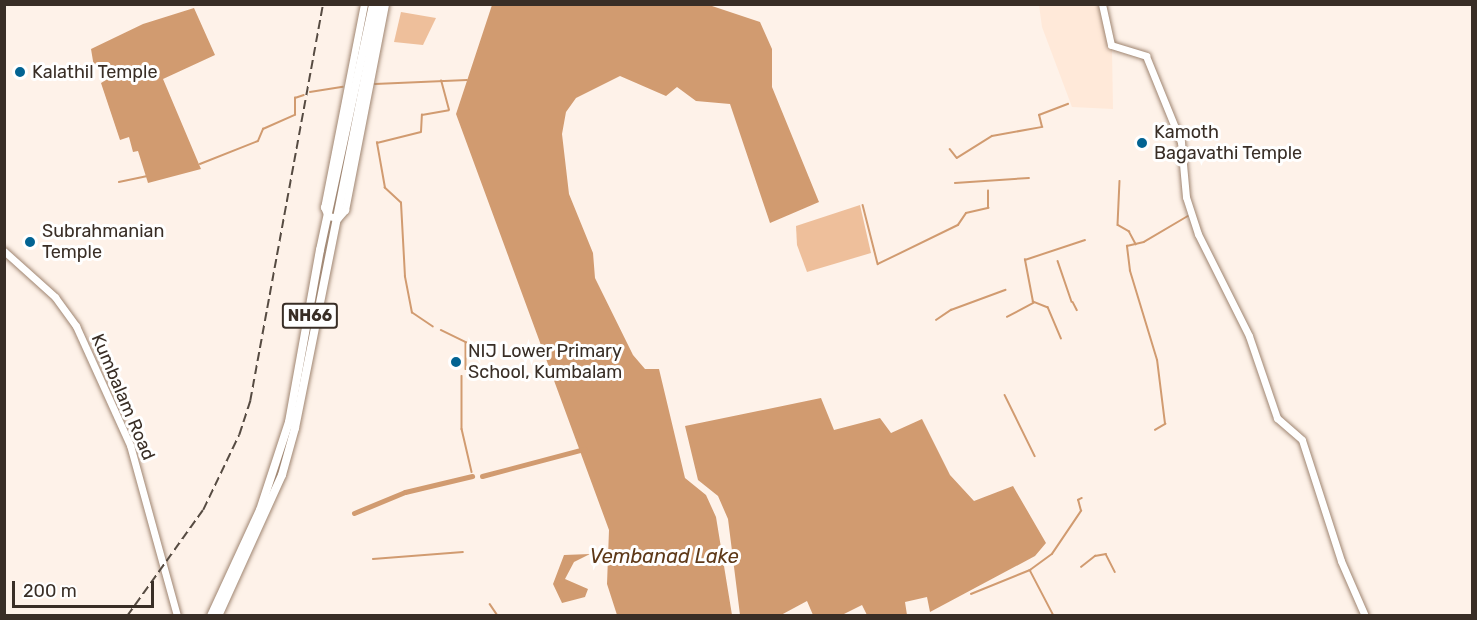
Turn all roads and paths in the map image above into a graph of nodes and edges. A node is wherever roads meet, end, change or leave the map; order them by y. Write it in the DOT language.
graph roads {
  1 [pos="364,4"];
  2 [pos="373,4"];
  3 [pos="380,4"];
  4 [pos="385,4"];
  5 [pos="1102,4"];
  6 [pos="328,216"];
  7 [pos="338,218"];
  8 [pos="4,251"];
  9 [pos="177,615"];
  10 [pos="211,615"];
  11 [pos="218,615"];
  12 [pos="1365,615"];
  1 -- 6 [label="main road"];
  2 -- 6 [label="highway, NH66"];
  3 -- 7 [label="highway, NH66"];
  4 -- 7 [label="main road"];
  5 -- 12 [label="main road"];
  6 -- 7 [label="main road"];
  6 -- 10 [label="highway, NH66"];
  7 -- 11 [label="highway, NH66"];
  8 -- 9 [label="main road, Kumbalam Road"];
}
